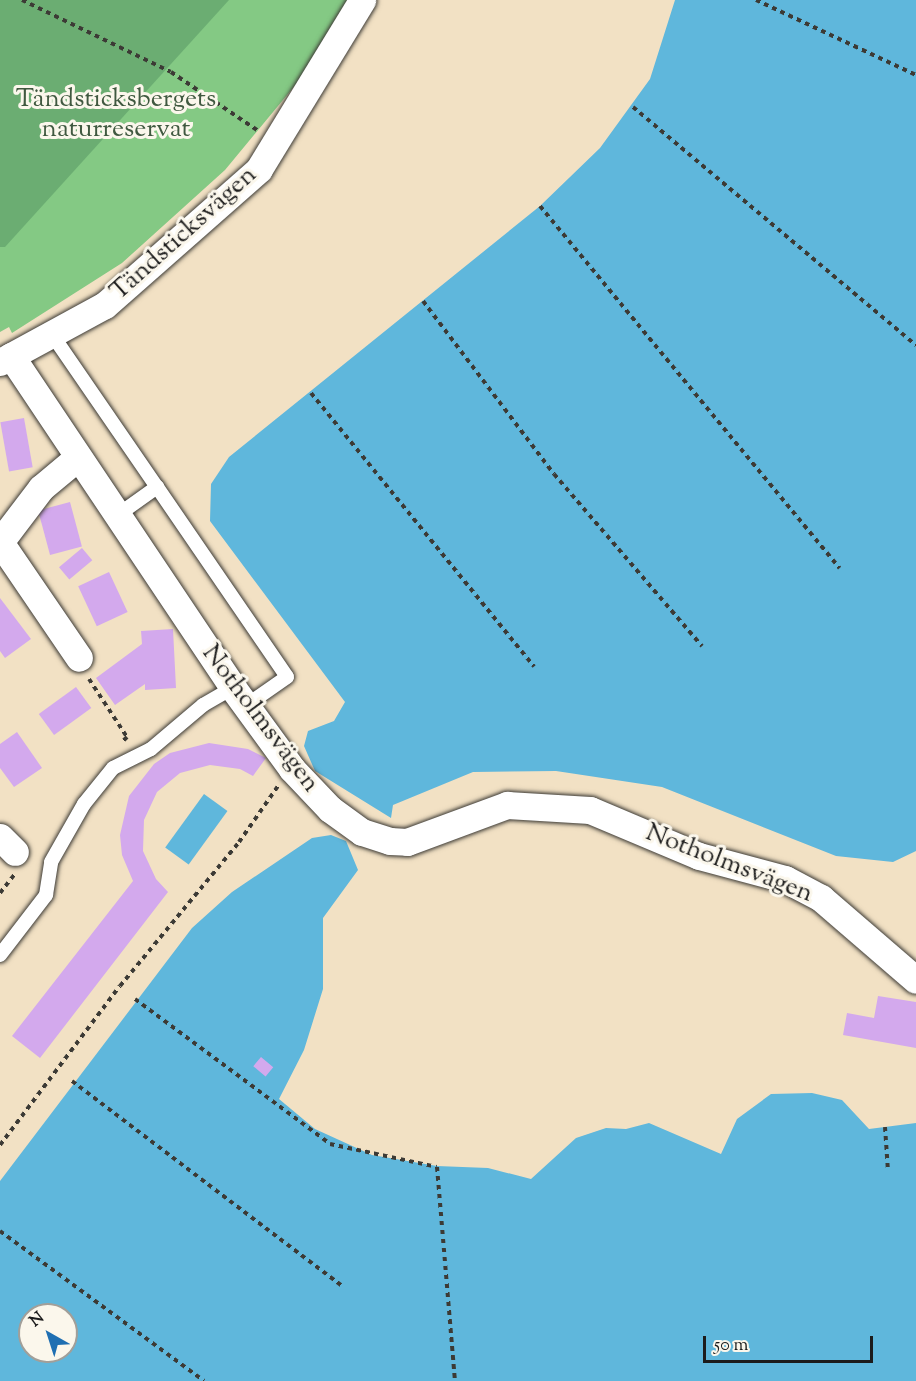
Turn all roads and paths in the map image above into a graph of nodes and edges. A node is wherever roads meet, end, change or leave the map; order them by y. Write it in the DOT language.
graph roads {
  1 [pos="22,0"];
  2 [pos="362,0"];
  3 [pos="756,0"];
  4 [pos="916,75"];
  5 [pos="633,107"];
  6 [pos="275,143"];
  7 [pos="540,206"];
  8 [pos="423,301"];
  9 [pos="51,333"];
  10 [pos="916,345"];
  11 [pos="5,359"];
  12 [pos="311,393"];
  13 [pos="77,458"];
  14 [pos="157,487"];
  15 [pos="116,517"];
  16 [pos="0,542"];
  17 [pos="840,568"];
  18 [pos="702,646"];
  19 [pos="79,658"];
  20 [pos="534,666"];
  21 [pos="240,697"];
  22 [pos="119,746"];
  23 [pos="292,769"];
  24 [pos="0,955"];
  25 [pos="916,980"];
  26 [pos="135,999"];
  27 [pos="72,1081"];
  28 [pos="885,1127"];
  29 [pos="0,1145"];
  30 [pos="888,1171"];
  31 [pos="0,1231"];
  32 [pos="342,1286"];
  33 [pos="204,1381"];
  34 [pos="456,1381"];
  1 -- 6 [label="path"];
  2 -- 6 [label="street, Tändsticksvägen"];
  3 -- 4 [label="path"];
  5 -- 10 [label="path"];
  6 -- 9 [label="street, Tändsticksvägen"];
  7 -- 17 [label="path"];
  8 -- 18 [label="path"];
  9 -- 11 [label="street, Tändsticksvägen"];
  9 -- 14 [label="lane"];
  11 -- 13 [label="street, Notholmsvägen"];
  12 -- 20 [label="path"];
  13 -- 15 [label="street, Notholmsvägen"];
  13 -- 16 [label="street"];
  14 -- 15 [label="lane"];
  14 -- 21 [label="lane"];
  15 -- 21 [label="street, Notholmsvägen"];
  16 -- 19 [label="street"];
  19 -- 22 [label="path"];
  21 -- 23 [label="street, Notholmsvägen"];
  21 -- 24 [label="lane"];
  23 -- 25 [label="street, Notholmsvägen"];
  23 -- 29 [label="path"];
  26 -- 34 [label="path"];
  27 -- 32 [label="path"];
  28 -- 30 [label="path"];
  31 -- 33 [label="path"];
}
